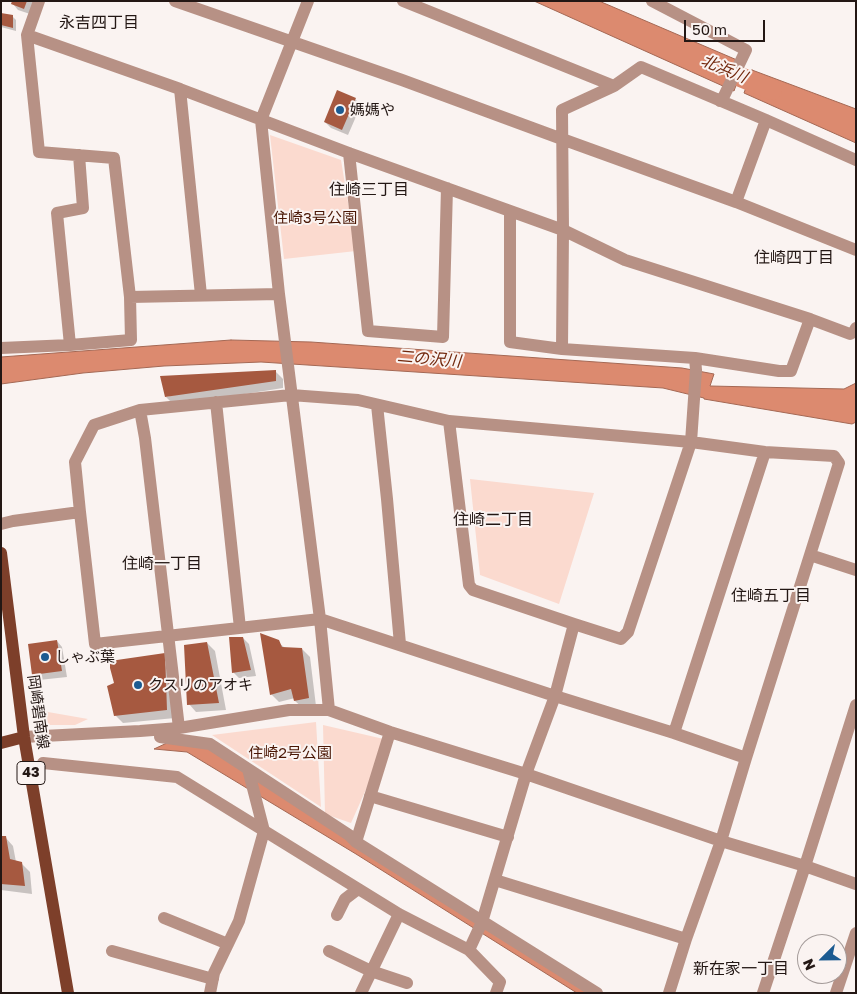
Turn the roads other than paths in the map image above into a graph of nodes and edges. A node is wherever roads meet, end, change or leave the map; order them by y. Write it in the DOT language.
graph roads {
  1 [pos="38,1"];
  2 [pos="175,1"];
  3 [pos="308,1"];
  4 [pos="403,1"];
  5 [pos="652,1"];
  6 [pos="27,35"];
  7 [pos="292,41"];
  8 [pos="614,86"];
  9 [pos="180,89"];
  10 [pos="722,98"];
  11 [pos="261,120"];
  12 [pos="766,120"];
  13 [pos="562,140"];
  14 [pos="349,153"];
  15 [pos="79,155"];
  16 [pos="856,160"];
  17 [pos="447,188"];
  18 [pos="736,202"];
  19 [pos="510,211"];
  20 [pos="563,230"];
  21 [pos="856,250"];
  22 [pos="279,294"];
  23 [pos="201,295"];
  24 [pos="130,297"];
  25 [pos="810,319"];
  26 [pos="856,328"];
  27 [pos="70,345"];
  28 [pos="1,348"];
  29 [pos="562,349"];
  30 [pos="695,364"];
  31 [pos="291,396"];
  32 [pos="216,402"];
  33 [pos="377,405"];
  34 [pos="140,410"];
  35 [pos="449,421"];
  36 [pos="691,442"];
  37 [pos="765,452"];
  38 [pos="80,512"];
  39 [pos="1,524"];
  40 [pos="1,553"];
  41 [pos="810,555"];
  42 [pos="856,570"];
  43 [pos="320,619"];
  44 [pos="574,624"];
  45 [pos="240,628"];
  46 [pos="168,636"];
  47 [pos="400,644"];
  48 [pos="555,696"];
  49 [pos="856,705"];
  50 [pos="329,710"];
  51 [pos="179,728"];
  52 [pos="390,732"];
  53 [pos="674,733"];
  54 [pos="24,736"];
  55 [pos="160,737"];
  56 [pos="1,743"];
  57 [pos="746,758"];
  58 [pos="43,763"];
  59 [pos="249,773"];
  60 [pos="526,774"];
  61 [pos="370,796"];
  62 [pos="264,831"];
  63 [pos="508,837"];
  64 [pos="721,841"];
  65 [pos="356,842"];
  66 [pos="805,866"];
  67 [pos="495,880"];
  68 [pos="856,884"];
  69 [pos="358,889"];
  70 [pos="399,914"];
  71 [pos="337,915"];
  72 [pos="164,918"];
  73 [pos="482,922"];
  74 [pos="856,933"];
  75 [pos="686,939"];
  76 [pos="228,944"];
  77 [pos="469,950"];
  78 [pos="112,951"];
  79 [pos="329,951"];
  80 [pos="371,971"];
  81 [pos="212,979"];
  82 [pos="407,983"];
  83 [pos="68,993"];
  84 [pos="210,993"];
  85 [pos="361,993"];
  86 [pos="496,993"];
  87 [pos="597,993"];
  88 [pos="669,993"];
  89 [pos="763,993"];
  90 [pos="836,993"];
  1 -- 6 [label="street"];
  2 -- 7 [label="street"];
  3 -- 7 [label="street"];
  4 -- 8 [label="street"];
  5 -- 10 [label="street"];
  6 -- 9 [label="street"];
  6 -- 15 [label="street"];
  7 -- 11 [label="street"];
  7 -- 13 [label="street"];
  8 -- 10 [label="street"];
  8 -- 13 [label="street"];
  9 -- 11 [label="street"];
  9 -- 23 [label="street"];
  10 -- 12 [label="street"];
  11 -- 14 [label="street"];
  11 -- 22 [label="street"];
  12 -- 16 [label="street"];
  12 -- 18 [label="street"];
  13 -- 18 [label="street"];
  13 -- 20 [label="street"];
  14 -- 17 [label="street"];
  14 -- 17 [label="street"];
  15 -- 24 [label="street"];
  15 -- 27 [label="street"];
  17 -- 19 [label="street"];
  18 -- 21 [label="street"];
  19 -- 20 [label="street"];
  19 -- 29 [label="street"];
  20 -- 25 [label="street"];
  20 -- 29 [label="street"];
  22 -- 23 [label="street"];
  22 -- 31 [label="street"];
  23 -- 24 [label="street"];
  24 -- 27 [label="street"];
  25 -- 26 [label="street"];
  25 -- 30 [label="street"];
  27 -- 28 [label="street"];
  29 -- 30 [label="street"];
  30 -- 36 [label="street"];
  31 -- 32 [label="street"];
  31 -- 33 [label="street"];
  31 -- 43 [label="street"];
  32 -- 34 [label="street"];
  32 -- 45 [label="street"];
  33 -- 35 [label="street"];
  33 -- 47 [label="street"];
  34 -- 38 [label="street"];
  34 -- 46 [label="street"];
  35 -- 36 [label="street"];
  35 -- 44 [label="street"];
  36 -- 37 [label="street"];
  36 -- 44 [label="street"];
  37 -- 41 [label="street"];
  37 -- 53 [label="street"];
  38 -- 39 [label="street"];
  38 -- 46 [label="street"];
  40 -- 54 [label="main road, 岡崎碧南線 / 43"];
  41 -- 42 [label="street"];
  41 -- 57 [label="street"];
  43 -- 45 [label="street"];
  43 -- 47 [label="street"];
  43 -- 50 [label="street"];
  44 -- 48 [label="street"];
  45 -- 46 [label="street"];
  46 -- 51 [label="street"];
  47 -- 48 [label="street"];
  48 -- 53 [label="street"];
  48 -- 60 [label="street"];
  49 -- 66 [label="street"];
  50 -- 51 [label="street"];
  50 -- 52 [label="street"];
  51 -- 54 [label="street"];
  52 -- 60 [label="street"];
  52 -- 61 [label="street"];
  53 -- 57 [label="street"];
  54 -- 56 [label="main road"];
  54 -- 83 [label="main road, 岡崎碧南線 / 43"];
  55 -- 59 [label="street"];
  57 -- 64 [label="street"];
  58 -- 62 [label="street"];
  59 -- 62 [label="street"];
  59 -- 65 [label="street"];
  60 -- 63 [label="street"];
  60 -- 64 [label="street"];
  61 -- 63 [label="street"];
  61 -- 65 [label="street"];
  62 -- 69 [label="street"];
  62 -- 76 [label="street"];
  63 -- 67 [label="street"];
  64 -- 66 [label="street"];
  64 -- 75 [label="street"];
  65 -- 73 [label="street"];
  66 -- 68 [label="street"];
  66 -- 89 [label="street"];
  67 -- 73 [label="street"];
  67 -- 75 [label="street"];
  69 -- 70 [label="street"];
  69 -- 71 [label="street"];
  70 -- 77 [label="street"];
  70 -- 80 [label="street"];
  72 -- 76 [label="street"];
  73 -- 77 [label="street"];
  73 -- 87 [label="street"];
  74 -- 90 [label="street"];
  75 -- 88 [label="street"];
  76 -- 81 [label="street"];
  77 -- 86 [label="street"];
  78 -- 81 [label="street"];
  79 -- 80 [label="street"];
  80 -- 82 [label="street"];
  80 -- 85 [label="street"];
  81 -- 84 [label="street"];
}
